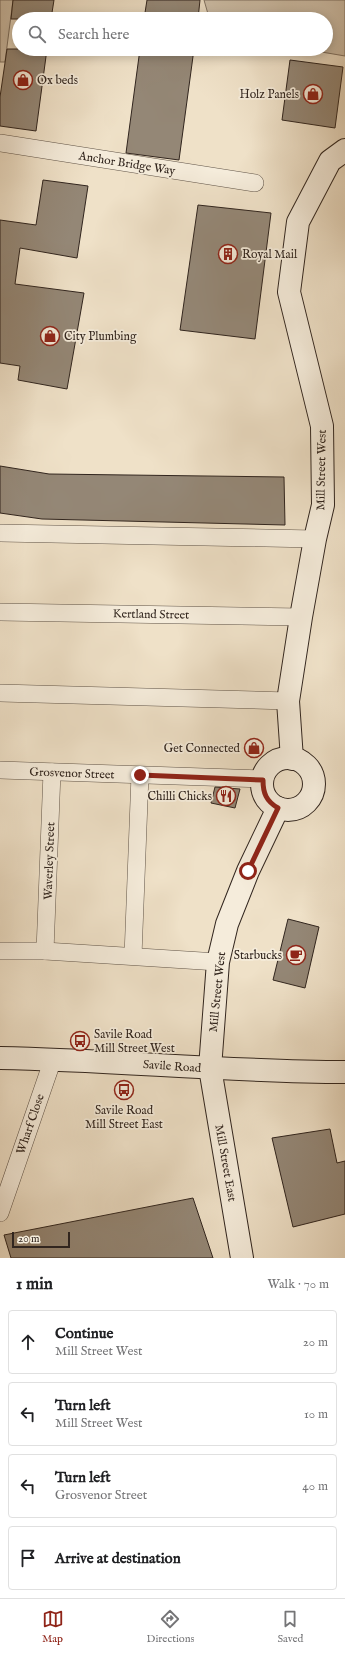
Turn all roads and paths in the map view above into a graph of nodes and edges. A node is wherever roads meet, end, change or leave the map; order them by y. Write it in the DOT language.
graph roads {
  1 [pos="0,143"];
  2 [pos="345,150"];
  3 [pos="254,183"];
  4 [pos="0,533"];
  5 [pos="315,539"];
  6 [pos="0,612"];
  7 [pos="301,617"];
  8 [pos="0,693"];
  9 [pos="288,701"];
  10 [pos="292,759"];
  11 [pos="0,770"];
  12 [pos="52,772"];
  13 [pos="140,775"];
  14 [pos="263,780"];
  15 [pos="278,808"];
  16 [pos="0,951"];
  17 [pos="45,951"];
  18 [pos="132,956"];
  19 [pos="218,962"];
  20 [pos="0,1058"];
  21 [pos="53,1059"];
  22 [pos="210,1068"];
  23 [pos="345,1072"];
  24 [pos="5,1184"];
  25 [pos="0,1213"];
  26 [pos="242,1258"];
  1 -- 3 [label="street, Anchor Bridge Way"];
  2 -- 5 [label="street, Mill Street West"];
  4 -- 5 [label="street"];
  5 -- 7 [label="street, Mill Street West"];
  6 -- 7 [label="street, Kertland Street"];
  7 -- 9 [label="street, Mill Street West"];
  8 -- 9 [label="street"];
  9 -- 10 [label="street, Mill Street West"];
  10 -- 14 [label="street"];
  10 -- 15 [label="street"];
  11 -- 12 [label="street, Grosvenor Street"];
  12 -- 13 [label="street, Grosvenor Street"];
  12 -- 17 [label="street, Waverley Street"];
  13 -- 14 [label="street, Grosvenor Street"];
  13 -- 18 [label="street"];
  14 -- 15 [label="street"];
  15 -- 19 [label="street, Mill Street West"];
  16 -- 17 [label="street"];
  17 -- 18 [label="street"];
  18 -- 19 [label="street"];
  19 -- 22 [label="street, Mill Street West"];
  20 -- 21 [label="street, Savile Road"];
  21 -- 22 [label="street, Savile Road"];
  21 -- 24 [label="street, Wharf Close"];
  22 -- 23 [label="street, Savile Road"];
  22 -- 26 [label="street, Mill Street East"];
  24 -- 25 [label="street, Wharf Close"];
}
